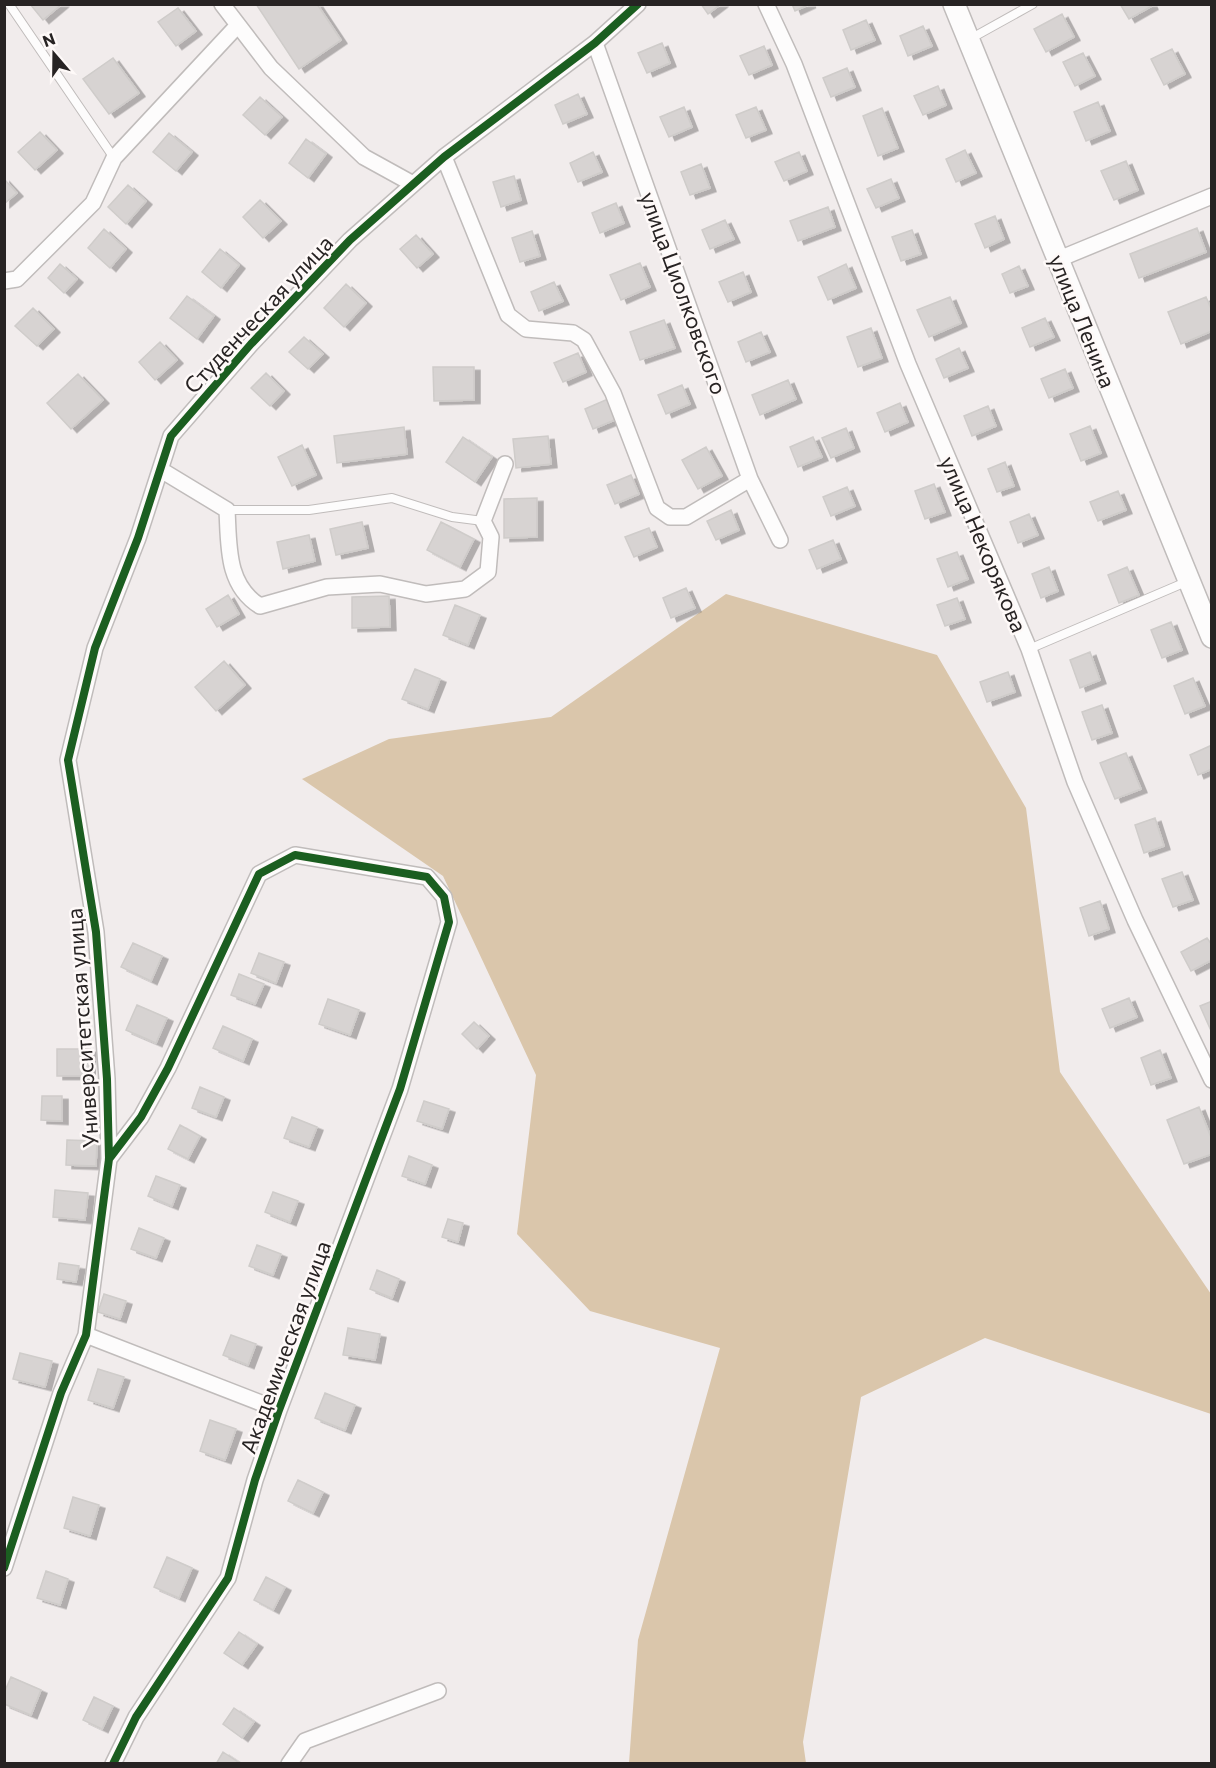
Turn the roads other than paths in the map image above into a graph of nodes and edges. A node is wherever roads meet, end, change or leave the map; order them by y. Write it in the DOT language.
graph roads {
  1 [pos="9,4"];
  2 [pos="222,4"];
  3 [pos="638,4"];
  4 [pos="766,4"];
  5 [pos="954,4"];
  6 [pos="1033,4"];
  7 [pos="238,25"];
  8 [pos="969,40"];
  9 [pos="596,44"];
  10 [pos="444,157"];
  11 [pos="114,158"];
  12 [pos="413,184"];
  13 [pos="1212,196"];
  14 [pos="1059,259"];
  15 [pos="4,280"];
  16 [pos="505,464"];
  17 [pos="161,470"];
  18 [pos="750,479"];
  19 [pos="227,510"];
  20 [pos="483,521"];
  21 [pos="780,540"];
  22 [pos="1188,581"];
  23 [pos="1212,637"];
  24 [pos="1029,649"];
  25 [pos="68,760"];
  26 [pos="1212,1080"];
  27 [pos="109,1159"];
  28 [pos="86,1335"];
  29 [pos="279,1410"];
  30 [pos="4,1568"];
  31 [pos="438,1691"];
  32 [pos="113,1764"];
  33 [pos="289,1764"];
  1 -- 11 [label="lane"];
  2 -- 7 [label="street"];
  3 -- 9 [label="street, Студенческая улица"];
  4 -- 24 [label="street, улица Некорякова"];
  5 -- 8 [label="street, улица Ленина"];
  6 -- 8 [label="lane"];
  7 -- 11 [label="street"];
  7 -- 12 [label="street"];
  8 -- 14 [label="street, улица Ленина"];
  9 -- 10 [label="street, Студенческая улица"];
  9 -- 18 [label="street, улица Циолковского"];
  10 -- 12 [label="street, Студенческая улица"];
  10 -- 18 [label="street"];
  11 -- 15 [label="street"];
  12 -- 17 [label="street, Студенческая улица"];
  13 -- 14 [label="street"];
  14 -- 22 [label="street, улица Ленина"];
  16 -- 20 [label="street"];
  17 -- 19 [label="street"];
  17 -- 25 [label="street, Студенческая улица"];
  18 -- 21 [label="street, улица Циолковского"];
  19 -- 20 [label="lane"];
  19 -- 20 [label="street"];
  22 -- 23 [label="street, улица Ленина"];
  22 -- 24 [label="lane"];
  24 -- 26 [label="street, улица Некорякова"];
  25 -- 27 [label="street, Университетская улица"];
  27 -- 28 [label="street, Университетская улица"];
  27 -- 29 [label="street, Академическая улица"];
  28 -- 29 [label="street"];
  28 -- 30 [label="street, Университетская улица"];
  29 -- 32 [label="street, Академическая улица"];
  31 -- 33 [label="street"];
}
